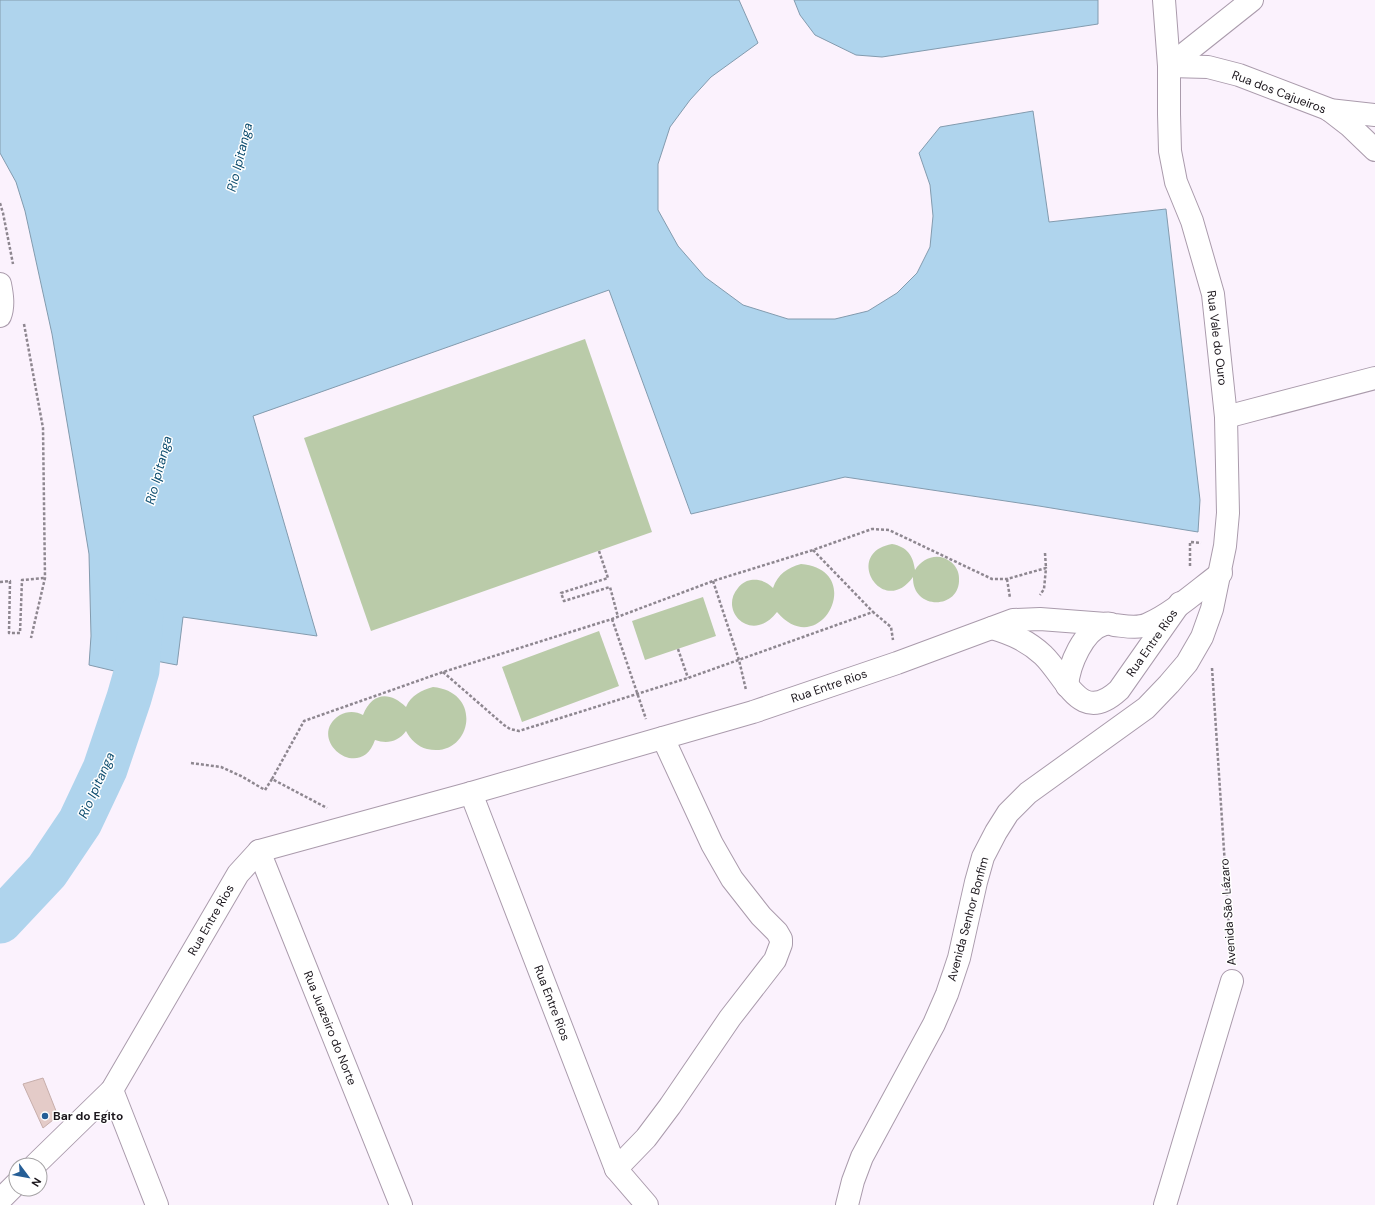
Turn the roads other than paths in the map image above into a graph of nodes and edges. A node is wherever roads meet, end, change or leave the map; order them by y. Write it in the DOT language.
graph roads {
  1 [pos="1164,0"];
  2 [pos="1252,0"];
  3 [pos="1169,66"];
  4 [pos="1328,110"];
  5 [pos="1375,115"];
  6 [pos="1375,150"];
  7 [pos="0,284"];
  8 [pos="0,316"];
  9 [pos="1375,378"];
  10 [pos="1226,417"];
  11 [pos="1220,573"];
  12 [pos="1180,603"];
  13 [pos="1212,609"];
  14 [pos="1106,624"];
  15 [pos="992,628"];
  16 [pos="1067,686"];
  17 [pos="664,738"];
  18 [pos="471,793"];
  19 [pos="259,851"];
  20 [pos="1232,981"];
  21 [pos="112,1090"];
  22 [pos="43,1157"];
  23 [pos="616,1169"];
  24 [pos="8,1192"];
  25 [pos="0,1200"];
  26 [pos="157,1205"];
  27 [pos="401,1205"];
  28 [pos="647,1205"];
  29 [pos="846,1205"];
  30 [pos="1165,1205"];
  1 -- 3 [label="street, Rua Vale do Ouro"];
  2 -- 3 [label="street"];
  3 -- 4 [label="street, Rua dos Cajueiros"];
  3 -- 10 [label="street, Rua Vale do Ouro"];
  4 -- 5 [label="street"];
  4 -- 6 [label="street, Rua dos Cajueiros"];
  7 -- 8 [label="street"];
  9 -- 10 [label="street"];
  10 -- 11 [label="street, Rua Vale do Ouro"];
  11 -- 12 [label="street, Rua Entre Rios"];
  11 -- 13 [label="street, Rua Vale do Ouro"];
  12 -- 14 [label="street, Rua Entre Rios"];
  12 -- 16 [label="street, Rua Entre Rios"];
  13 -- 29 [label="street, Avenida Senhor Bonfim"];
  14 -- 15 [label="street, Rua Entre Rios"];
  14 -- 16 [label="street"];
  15 -- 16 [label="street, Rua Entre Rios"];
  15 -- 17 [label="street, Rua Entre Rios"];
  17 -- 18 [label="street, Rua Entre Rios"];
  17 -- 23 [label="street"];
  18 -- 19 [label="street, Rua Entre Rios"];
  18 -- 23 [label="street, Rua Entre Rios"];
  19 -- 21 [label="street, Rua Entre Rios"];
  19 -- 27 [label="street, Rua Juazeiro do Norte"];
  20 -- 30 [label="street, Avenida São Lázaro"];
  21 -- 22 [label="street, Rua Entre Rios"];
  21 -- 26 [label="street"];
  23 -- 28 [label="street, Rua Entre Rios"];
  24 -- 25 [label="street"];
}
